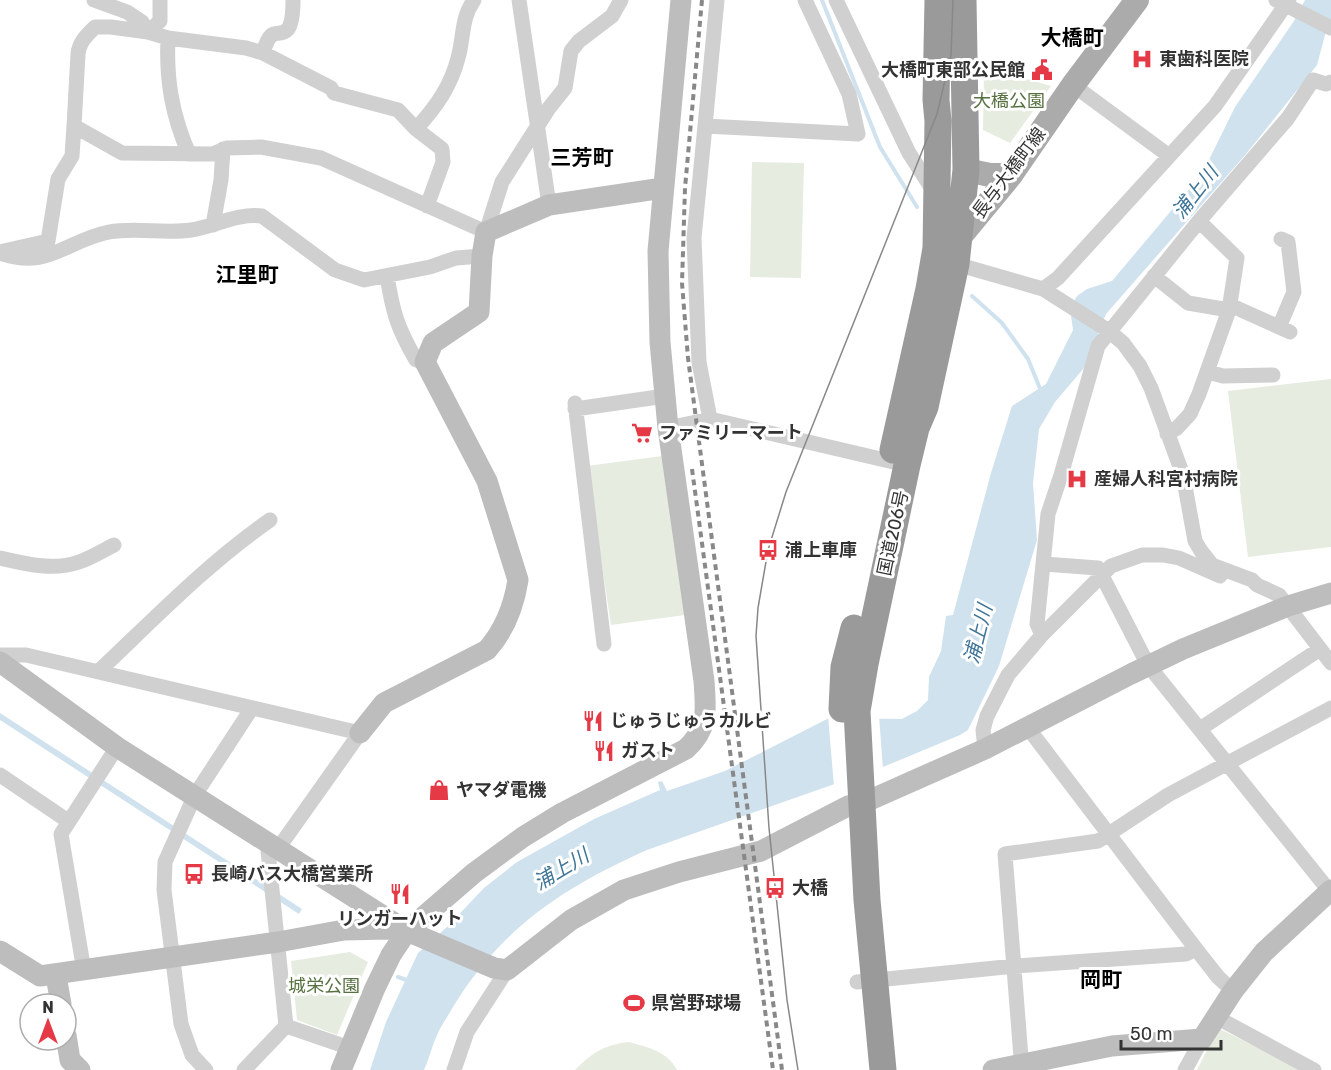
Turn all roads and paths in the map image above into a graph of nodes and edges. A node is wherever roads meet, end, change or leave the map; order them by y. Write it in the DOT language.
graph roads {
  1 [pos="94,0"];
  2 [pos="160,0"];
  3 [pos="293,0"];
  4 [pos="474,0"];
  5 [pos="519,0"];
  6 [pos="621,0"];
  7 [pos="681,0"];
  8 [pos="717,0"];
  9 [pos="805,0"];
  10 [pos="836,0"];
  11 [pos="938,0"];
  12 [pos="963,0"];
  13 [pos="1137,0"];
  14 [pos="1283,2"];
  15 [pos="1331,28"];
  16 [pos="148,32"];
  17 [pos="168,38"];
  18 [pos="263,52"];
  19 [pos="1331,82"];
  20 [pos="1073,85"];
  21 [pos="74,126"];
  22 [pos="705,126"];
  23 [pos="416,129"];
  24 [pos="537,129"];
  25 [pos="223,149"];
  26 [pos="189,154"];
  27 [pos="1168,155"];
  28 [pos="966,170"];
  29 [pos="1011,174"];
  30 [pos="663,188"];
  31 [pos="938,197"];
  32 [pos="549,204"];
  33 [pos="427,206"];
  34 [pos="1199,221"];
  35 [pos="213,225"];
  36 [pos="486,232"];
  37 [pos="1281,239"];
  38 [pos="950,249"];
  39 [pos="0,252"];
  40 [pos="482,256"];
  41 [pos="387,276"];
  42 [pos="1154,276"];
  43 [pos="1043,289"];
  44 [pos="1230,308"];
  45 [pos="1104,328"];
  46 [pos="425,362"];
  47 [pos="1208,372"];
  48 [pos="1274,375"];
  49 [pos="665,396"];
  50 [pos="711,419"];
  51 [pos="668,428"];
  52 [pos="1167,434"];
  53 [pos="899,463"];
  54 [pos="270,520"];
  55 [pos="114,545"];
  56 [pos="0,558"];
  57 [pos="1044,564"];
  58 [pos="1102,577"];
  59 [pos="1257,585"];
  60 [pos="1331,593"];
  61 [pos="1288,606"];
  62 [pos="1042,635"];
  63 [pos="604,644"];
  64 [pos="1320,649"];
  65 [pos="0,655"];
  66 [pos="0,662"];
  67 [pos="1331,663"];
  68 [pos="1148,665"];
  69 [pos="99,671"];
  70 [pos="252,708"];
  71 [pos="1331,708"];
  72 [pos="1028,728"];
  73 [pos="1200,729"];
  74 [pos="360,733"];
  75 [pos="117,747"];
  76 [pos="985,749"];
  77 [pos="1226,763"];
  78 [pos="0,775"];
  79 [pos="854,794"];
  80 [pos="195,795"];
  81 [pos="68,821"];
  82 [pos="1109,835"];
  83 [pos="272,845"];
  84 [pos="1330,891"];
  85 [pos="407,931"];
  86 [pos="278,942"];
  87 [pos="1196,949"];
  88 [pos="0,951"];
  89 [pos="171,958"];
  90 [pos="1015,966"];
  91 [pos="500,969"];
  92 [pos="84,971"];
  93 [pos="56,976"];
  94 [pos="865,981"];
  95 [pos="1233,991"];
  96 [pos="59,992"];
  97 [pos="1216,1017"];
  98 [pos="286,1026"];
  99 [pos="1202,1039"];
  100 [pos="350,1048"];
  101 [pos="70,1052"];
  102 [pos="74,1067"];
  103 [pos="1022,1067"];
  104 [pos="206,1070"];
  105 [pos="244,1070"];
  106 [pos="341,1070"];
  107 [pos="454,1070"];
  108 [pos="867,1070"];
  109 [pos="884,1070"];
  110 [pos="993,1070"];
  111 [pos="1185,1070"];
  112 [pos="1314,1070"];
  1 -- 16 [label="street"];
  2 -- 16 [label="street"];
  3 -- 18 [label="street"];
  4 -- 23 [label="street"];
  5 -- 24 [label="street"];
  6 -- 24 [label="street"];
  7 -- 30 [label="street"];
  8 -- 22 [label="street"];
  9 -- 22 [label="street"];
  10 -- 31 [label="street"];
  11 -- 31 [label="highway, 国道206号"];
  12 -- 28 [label="highway, 国道206号"];
  13 -- 20 [label="main road, 長与大橋町線"];
  14 -- 15 [label="street"];
  14 -- 27 [label="street"];
  16 -- 17 [label="street"];
  16 -- 21 [label="street"];
  17 -- 18 [label="street"];
  17 -- 26 [label="street"];
  18 -- 23 [label="street"];
  19 -- 34 [label="street"];
  20 -- 27 [label="street"];
  20 -- 29 [label="main road, 長与大橋町線"];
  21 -- 26 [label="street"];
  21 -- 39 [label="street"];
  22 -- 50 [label="street"];
  23 -- 33 [label="street"];
  24 -- 32 [label="street"];
  24 -- 36 [label="street"];
  25 -- 26 [label="street"];
  25 -- 33 [label="street"];
  25 -- 35 [label="street"];
  27 -- 43 [label="street"];
  28 -- 29 [label="main road"];
  28 -- 38 [label="highway, 国道206号"];
  29 -- 38 [label="main road, 長与大橋町線"];
  30 -- 32 [label="street"];
  30 -- 49 [label="street"];
  31 -- 38 [label="highway, 国道206号"];
  32 -- 36 [label="street"];
  33 -- 36 [label="street"];
  34 -- 42 [label="street"];
  34 -- 44 [label="street"];
  35 -- 39 [label="street"];
  35 -- 41 [label="street"];
  36 -- 40 [label="street"];
  37 -- 44 [label="street"];
  38 -- 43 [label="street"];
  38 -- 53 [label="highway, 国道206号"];
  40 -- 41 [label="street"];
  40 -- 46 [label="street"];
  41 -- 46 [label="street"];
  42 -- 44 [label="street"];
  42 -- 45 [label="street"];
  43 -- 45 [label="street"];
  44 -- 47 [label="street"];
  45 -- 52 [label="street"];
  45 -- 57 [label="street"];
  46 -- 74 [label="street"];
  47 -- 48 [label="street"];
  47 -- 52 [label="street"];
  49 -- 51 [label="street"];
  49 -- 63 [label="street"];
  50 -- 51 [label="street"];
  50 -- 53 [label="street"];
  51 -- 85 [label="street"];
  52 -- 59 [label="street"];
  53 -- 79 [label="highway, 国道206号"];
  54 -- 69 [label="street"];
  55 -- 56 [label="street"];
  57 -- 58 [label="street"];
  57 -- 62 [label="street"];
  58 -- 59 [label="street"];
  58 -- 62 [label="street"];
  58 -- 68 [label="street"];
  59 -- 61 [label="street"];
  60 -- 61 [label="street"];
  61 -- 64 [label="street"];
  61 -- 68 [label="street"];
  62 -- 76 [label="street"];
  64 -- 67 [label="street"];
  64 -- 73 [label="street"];
  65 -- 69 [label="street"];
  66 -- 75 [label="street"];
  68 -- 72 [label="street"];
  68 -- 73 [label="street"];
  69 -- 70 [label="street"];
  70 -- 74 [label="street"];
  70 -- 80 [label="street"];
  71 -- 77 [label="street"];
  72 -- 76 [label="street"];
  72 -- 82 [label="street"];
  73 -- 77 [label="street"];
  74 -- 83 [label="street"];
  75 -- 80 [label="street"];
  75 -- 81 [label="street"];
  76 -- 79 [label="street"];
  77 -- 82 [label="street"];
  77 -- 84 [label="street"];
  78 -- 81 [label="street"];
  79 -- 91 [label="street"];
  79 -- 94 [label="highway, 国道206号"];
  80 -- 83 [label="street"];
  80 -- 89 [label="street"];
  81 -- 92 [label="street"];
  82 -- 87 [label="street"];
  82 -- 90 [label="street"];
  83 -- 85 [label="street"];
  83 -- 86 [label="street"];
  84 -- 95 [label="street"];
  85 -- 86 [label="street"];
  85 -- 91 [label="street"];
  85 -- 100 [label="street"];
  86 -- 89 [label="street"];
  86 -- 98 [label="street"];
  87 -- 90 [label="street"];
  87 -- 95 [label="street"];
  88 -- 93 [label="street"];
  89 -- 92 [label="street"];
  89 -- 104 [label="street"];
  90 -- 94 [label="street"];
  90 -- 103 [label="street"];
  91 -- 107 [label="street"];
  92 -- 93 [label="street"];
  93 -- 96 [label="street"];
  94 -- 108 [label="highway, 国道206号"];
  94 -- 109 [label="highway, 国道206号"];
  95 -- 97 [label="street"];
  97 -- 99 [label="street"];
  97 -- 112 [label="street"];
  98 -- 100 [label="street"];
  98 -- 105 [label="street"];
  99 -- 103 [label="street"];
  99 -- 111 [label="street"];
  100 -- 106 [label="street"];
  101 -- 102 [label="street"];
  103 -- 110 [label="street"];
}
